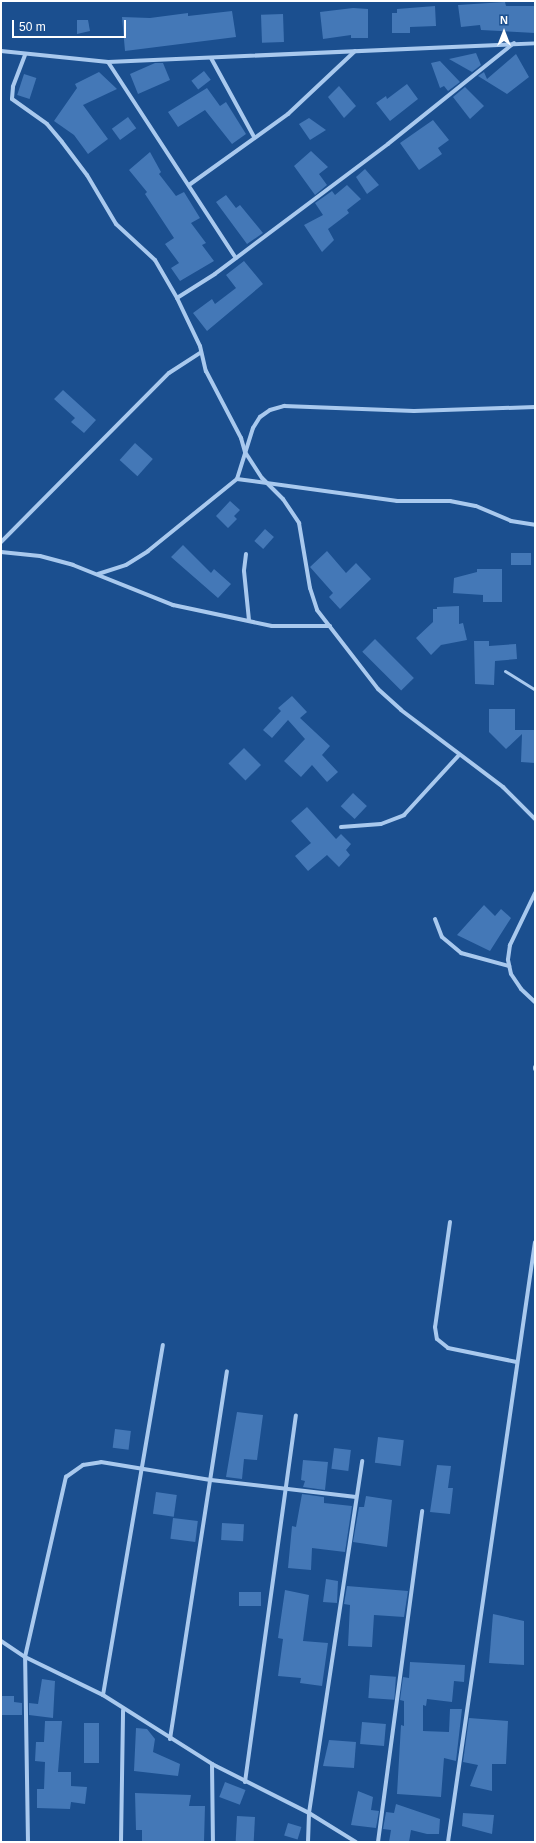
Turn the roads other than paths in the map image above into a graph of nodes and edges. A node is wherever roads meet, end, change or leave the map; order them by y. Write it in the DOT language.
graph roads {
  1 [pos="514,43"];
  2 [pos="535,43"];
  3 [pos="1,51"];
  4 [pos="355,51"];
  5 [pos="25,55"];
  6 [pos="211,58"];
  7 [pos="108,62"];
  8 [pos="254,137"];
  9 [pos="189,185"];
  10 [pos="236,258"];
  11 [pos="177,298"];
  12 [pos="201,352"];
  13 [pos="535,407"];
  14 [pos="244,452"];
  15 [pos="237,479"];
  16 [pos="272,486"];
  17 [pos="535,525"];
  18 [pos="1,542"];
  19 [pos="1,552"];
  20 [pos="246,554"];
  21 [pos="98,574"];
  22 [pos="248,620"];
  23 [pos="330,626"];
  24 [pos="505,671"];
  25 [pos="535,690"];
  26 [pos="459,755"];
  27 [pos="535,819"];
  28 [pos="341,827"];
  29 [pos="535,893"];
  30 [pos="435,920"];
  31 [pos="509,966"];
  32 [pos="535,1002"];
  33 [pos="450,1222"];
  34 [pos="535,1242"];
  35 [pos="163,1345"];
  36 [pos="517,1362"];
  37 [pos="227,1371"];
  38 [pos="296,1416"];
  39 [pos="362,1461"];
  40 [pos="142,1470"];
  41 [pos="211,1480"];
  42 [pos="286,1489"];
  43 [pos="356,1497"];
  44 [pos="422,1511"];
  45 [pos="1,1641"];
  46 [pos="25,1657"];
  47 [pos="103,1695"];
  48 [pos="123,1710"];
  49 [pos="170,1738"];
  50 [pos="212,1764"];
  51 [pos="245,1782"];
  52 [pos="309,1813"];
  53 [pos="28,1842"];
  54 [pos="121,1842"];
  55 [pos="213,1842"];
  56 [pos="308,1842"];
  57 [pos="356,1842"];
  58 [pos="378,1842"];
  59 [pos="448,1842"];
  1 -- 2 [label="street"];
  1 -- 4 [label="street"];
  1 -- 10 [label="street"];
  3 -- 5 [label="street"];
  4 -- 6 [label="street"];
  4 -- 8 [label="street"];
  5 -- 7 [label="street"];
  5 -- 11 [label="street"];
  6 -- 7 [label="street"];
  6 -- 8 [label="street"];
  7 -- 9 [label="street"];
  8 -- 9 [label="street"];
  9 -- 10 [label="street"];
  10 -- 11 [label="street"];
  11 -- 12 [label="street"];
  12 -- 14 [label="street"];
  12 -- 18 [label="street"];
  13 -- 14 [label="street"];
  14 -- 15 [label="street"];
  14 -- 16 [label="street"];
  15 -- 16 [label="street"];
  15 -- 21 [label="street"];
  16 -- 17 [label="street"];
  16 -- 23 [label="street"];
  19 -- 21 [label="street"];
  20 -- 22 [label="street"];
  21 -- 22 [label="street"];
  22 -- 23 [label="street"];
  23 -- 26 [label="street"];
  24 -- 25 [label="lane"];
  26 -- 27 [label="street"];
  26 -- 28 [label="street"];
  29 -- 31 [label="street"];
  30 -- 31 [label="street"];
  31 -- 32 [label="street"];
  33 -- 36 [label="street"];
  34 -- 36 [label="street"];
  35 -- 40 [label="street"];
  36 -- 59 [label="street"];
  37 -- 41 [label="street"];
  38 -- 42 [label="street"];
  39 -- 43 [label="street"];
  40 -- 41 [label="street"];
  40 -- 46 [label="street"];
  40 -- 47 [label="street"];
  41 -- 42 [label="street"];
  41 -- 49 [label="street"];
  42 -- 43 [label="street"];
  42 -- 51 [label="street"];
  43 -- 52 [label="street"];
  44 -- 58 [label="street"];
  45 -- 46 [label="street"];
  46 -- 47 [label="street"];
  46 -- 53 [label="street"];
  47 -- 48 [label="street"];
  48 -- 49 [label="street"];
  48 -- 54 [label="street"];
  49 -- 50 [label="street"];
  50 -- 51 [label="street"];
  50 -- 55 [label="street"];
  51 -- 52 [label="street"];
  52 -- 56 [label="street"];
  52 -- 57 [label="street"];
}
